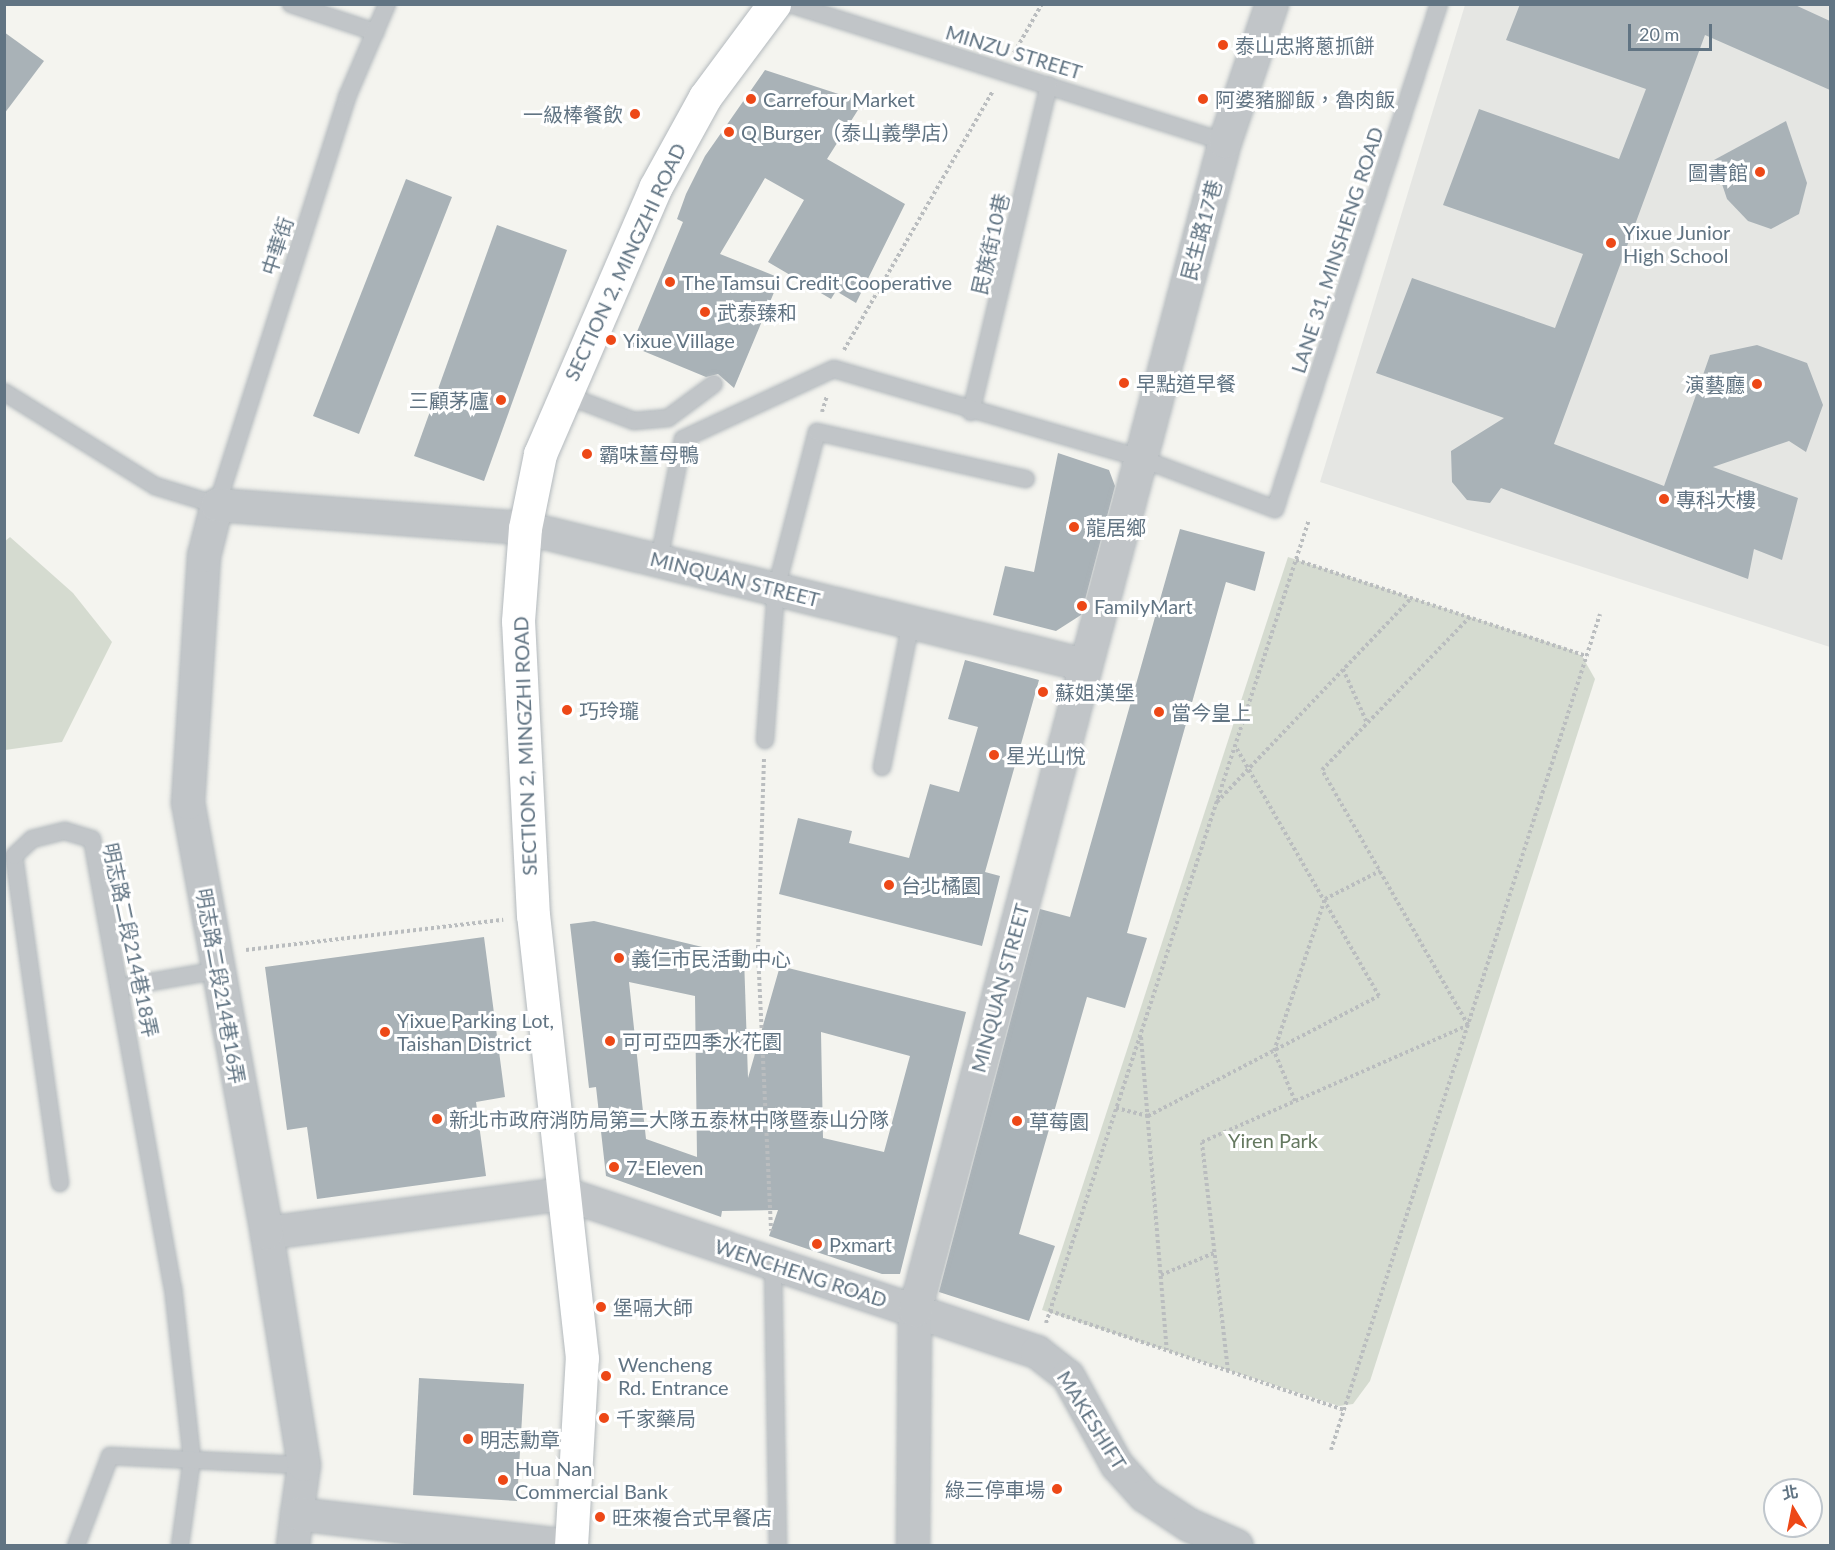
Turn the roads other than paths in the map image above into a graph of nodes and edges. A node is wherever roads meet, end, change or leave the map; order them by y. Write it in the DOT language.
graph roads {
  1 [pos="291,4"];
  2 [pos="387,4"];
  3 [pos="774,4"];
  4 [pos="790,4"];
  5 [pos="1272,4"];
  6 [pos="1439,4"];
  7 [pos="375,32"];
  8 [pos="1049,85"];
  9 [pos="1225,142"];
  10 [pos="714,384"];
  11 [pos="4,392"];
  12 [pos="563,394"];
  13 [pos="971,412"];
  14 [pos="1140,458"];
  15 [pos="1026,479"];
  16 [pos="217,505"];
  17 [pos="525,528"];
  18 [pos="659,560"];
  19 [pos="776,589"];
  20 [pos="911,621"];
  21 [pos="1085,665"];
  22 [pos="765,740"];
  23 [pos="882,767"];
  24 [pos="217,962"];
  25 [pos="122,987"];
  26 [pos="60,1183"];
  27 [pos="566,1194"];
  28 [pos="267,1233"];
  29 [pos="773,1264"];
  30 [pos="915,1311"];
  31 [pos="1037,1352"];
  32 [pos="192,1459"];
  33 [pos="304,1465"];
  34 [pos="297,1514"];
  35 [pos="76,1545"];
  36 [pos="180,1545"];
  37 [pos="292,1545"];
  38 [pos="570,1545"];
  39 [pos="778,1545"];
  40 [pos="913,1545"];
  41 [pos="1238,1545"];
  1 -- 7 [label="lane"];
  2 -- 7 [label="lane, 中華街"];
  3 -- 12 [label="main road, SECTION 2, MINGZHI ROAD"];
  4 -- 8 [label="lane, MINZU STREET"];
  5 -- 9 [label="street, 民生路17巷"];
  6 -- 14 [label="lane, LANE 31, MINSHENG ROAD"];
  7 -- 16 [label="lane, 中華街"];
  8 -- 9 [label="lane, MINZU STREET"];
  8 -- 13 [label="lane, 民族街10巷"];
  9 -- 14 [label="street, 民生路17巷"];
  10 -- 12 [label="lane"];
  11 -- 16 [label="lane"];
  12 -- 17 [label="main road, SECTION 2, MINGZHI ROAD"];
  13 -- 14 [label="lane"];
  13 -- 18 [label="lane"];
  14 -- 21 [label="street, MINQUAN STREET"];
  15 -- 19 [label="lane"];
  16 -- 17 [label="street, MINQUAN STREET"];
  16 -- 24 [label="street, 明志路二段214巷16弄"];
  17 -- 18 [label="street, MINQUAN STREET"];
  17 -- 27 [label="main road, SECTION 2, MINGZHI ROAD"];
  18 -- 19 [label="street, MINQUAN STREET"];
  19 -- 20 [label="street, MINQUAN STREET"];
  19 -- 22 [label="lane"];
  20 -- 21 [label="street, MINQUAN STREET"];
  20 -- 23 [label="lane"];
  21 -- 30 [label="street, MINQUAN STREET"];
  24 -- 25 [label="lane"];
  24 -- 28 [label="street, 明志路二段214巷16弄"];
  25 -- 26 [label="lane, 明志路二段214巷18弄"];
  25 -- 32 [label="lane, 明志路二段214巷18弄"];
  27 -- 28 [label="street"];
  27 -- 29 [label="street, WENCHENG ROAD"];
  27 -- 38 [label="main road, SECTION 2, MINGZHI ROAD"];
  28 -- 33 [label="street, 明志路二段214巷16弄"];
  29 -- 30 [label="street, WENCHENG ROAD"];
  29 -- 39 [label="lane"];
  30 -- 31 [label="street, WENCHENG ROAD"];
  30 -- 40 [label="street, MINQUAN STREET"];
  31 -- 41 [label="street, MAKESHIFT"];
  32 -- 33 [label="lane"];
  32 -- 35 [label="lane"];
  32 -- 36 [label="lane, 明志路二段214巷18弄"];
  33 -- 34 [label="street, 明志路二段214巷16弄"];
  34 -- 37 [label="street, 明志路二段214巷16弄"];
  34 -- 38 [label="street"];
}
